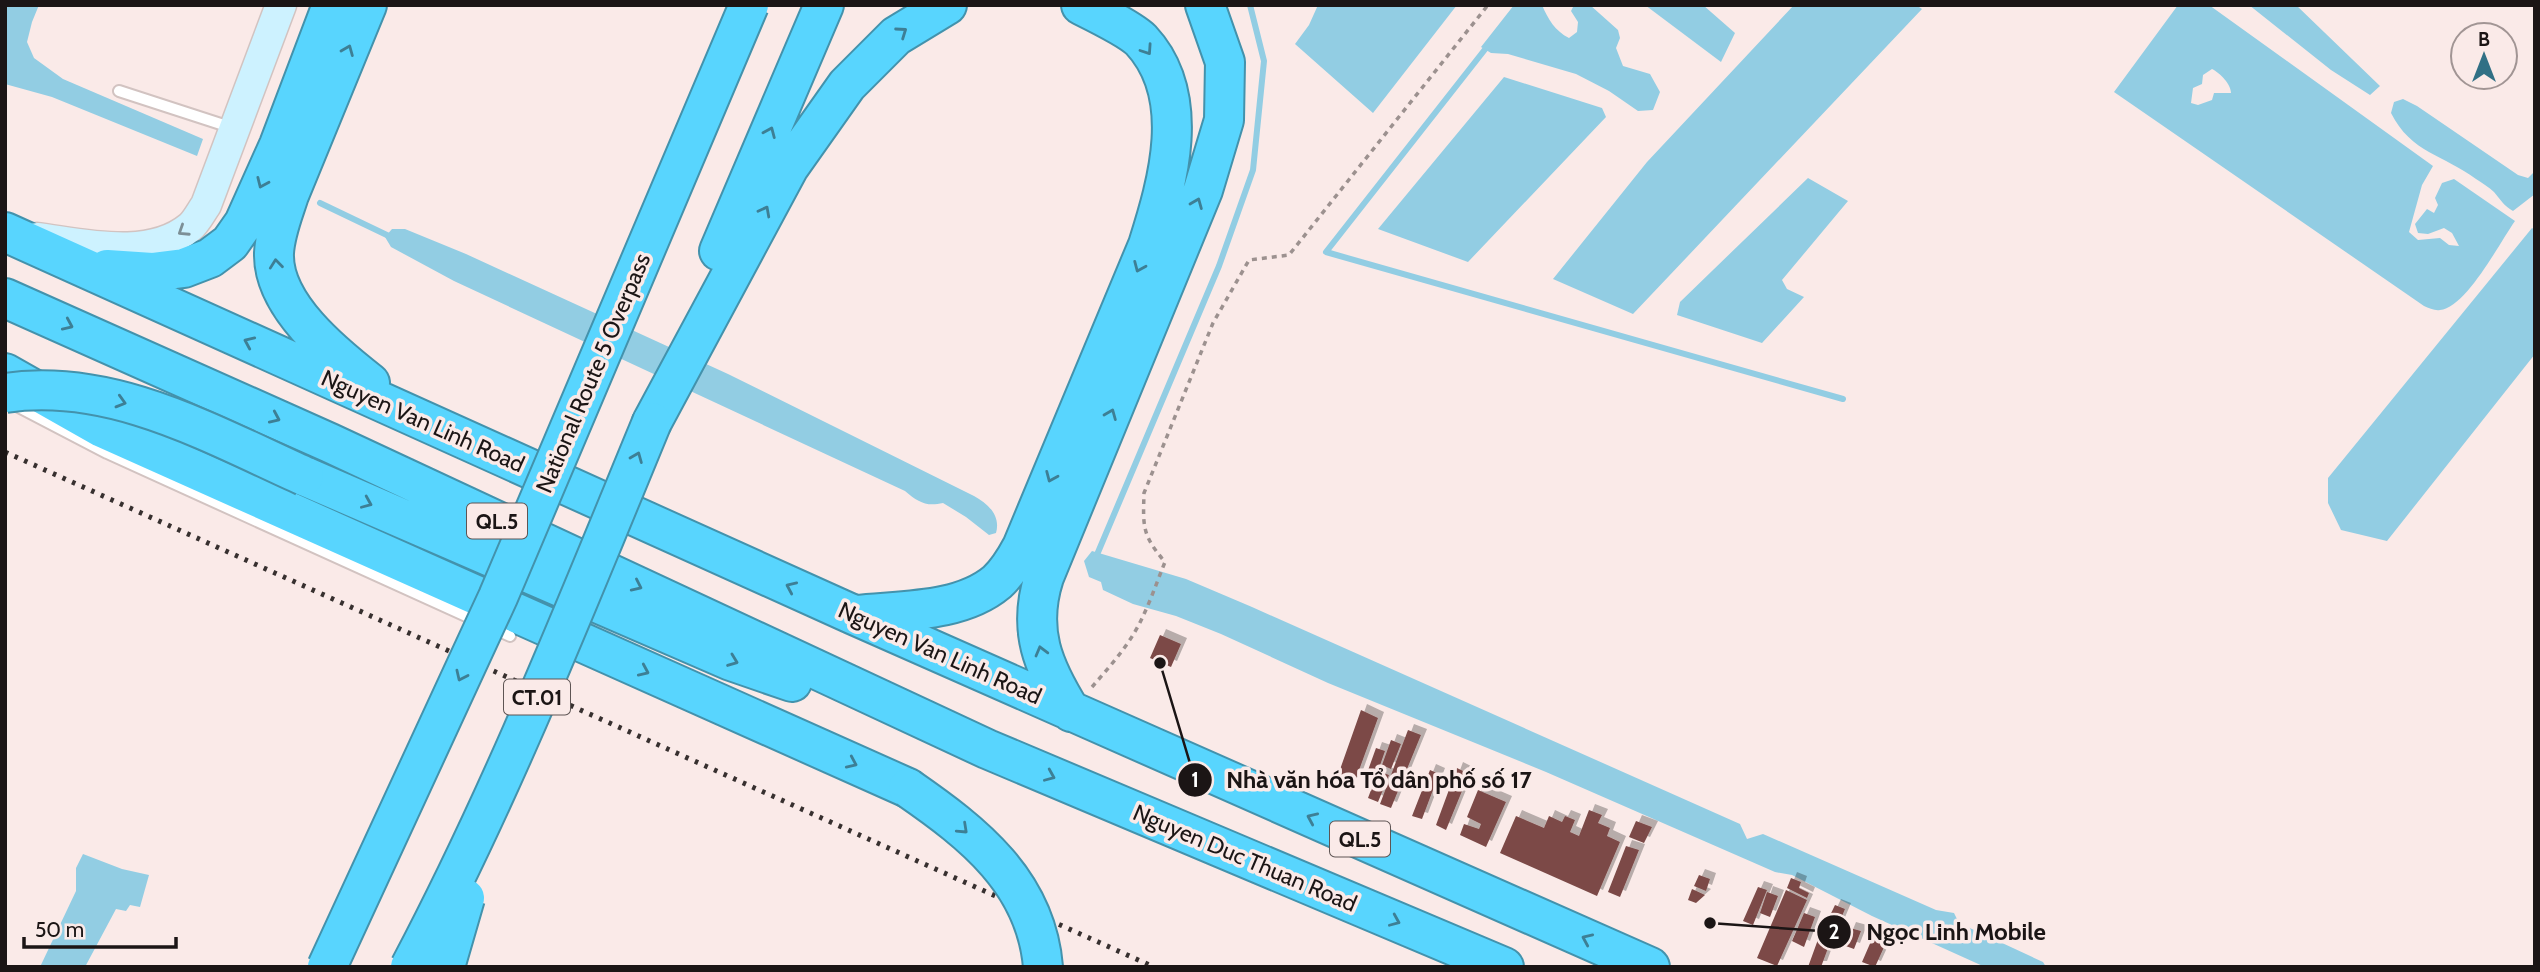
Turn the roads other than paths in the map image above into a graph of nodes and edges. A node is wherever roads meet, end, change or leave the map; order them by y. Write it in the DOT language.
graph roads {
  1 [pos="281,5"];
  2 [pos="332,5"];
  3 [pos="367,5"];
  4 [pos="727,5"];
  5 [pos="749,5"];
  6 [pos="824,5"];
  7 [pos="947,5"];
  8 [pos="1205,5"];
  9 [pos="1087,8"];
  10 [pos="118,91"];
  11 [pos="236,129"];
  12 [pos="279,145"];
  13 [pos="9,234"];
  14 [pos="641,260"];
  15 [pos="80,266"];
  16 [pos="5,298"];
  17 [pos="5,373"];
  18 [pos="5,396"];
  19 [pos="417,418"];
  20 [pos="652,422"];
  21 [pos="854,615"];
  22 [pos="510,636"];
  23 [pos="545,680"];
  24 [pos="1071,712"];
  25 [pos="987,749"];
  26 [pos="374,861"];
  27 [pos="309,967"];
  28 [pos="327,967"];
  29 [pos="410,967"];
  30 [pos="445,967"];
  31 [pos="1043,967"];
  32 [pos="1504,967"];
  33 [pos="1650,967"];
  1 -- 11 [label="main road"];
  2 -- 12 [label="highway"];
  19 -- 3 [label="highway, one-way"];
  4 -- 14 [label="highway, bridge"];
  5 -- 14 [label="highway, National Route 5 Overpass, bridge"];
  20 -- 6 [label="highway, CT.01, one-way"];
  20 -- 7 [label="highway, one-way"];
  24 -- 8 [label="highway, one-way"];
  9 -- 21 [label="highway, one-way"];
  10 -- 11 [label="lane"];
  11 -- 12 [label="main road"];
  11 -- 13 [label="main road, one-way"];
  12 -- 15 [label="highway, one-way"];
  13 -- 15 [label="highway, Nguyen Van Linh Road / QL.5"];
  14 -- 26 [label="highway, National Route 5 Overpass, one-way, bridge"];
  19 -- 15 [label="highway, Nguyen Van Linh Road / QL.5, one-way"];
  16 -- 25 [label="highway, QL.5, one-way"];
  17 -- 31 [label="highway, one-way, bridge"];
  18 -- 22 [label="lane"];
  18 -- 25 [label="highway, one-way, bridge"];
  21 -- 19 [label="highway, Nguyen Van Linh Road / QL.5, one-way"];
  23 -- 20 [label="highway, CT.01, one-way, bridge"];
  21 -- 24 [label="highway, Nguyen Van Linh Road / QL.5"];
  23 -- 29 [label="highway, CT.01, bridge"];
  23 -- 30 [label="highway, bridge"];
  33 -- 24 [label="highway, QL.5, one-way"];
  25 -- 32 [label="highway, Nguyen Duc Thuan Road / QL.5, one-way"];
  26 -- 27 [label="highway, bridge"];
  26 -- 28 [label="highway, National Route 5 Overpass, bridge"];
}
